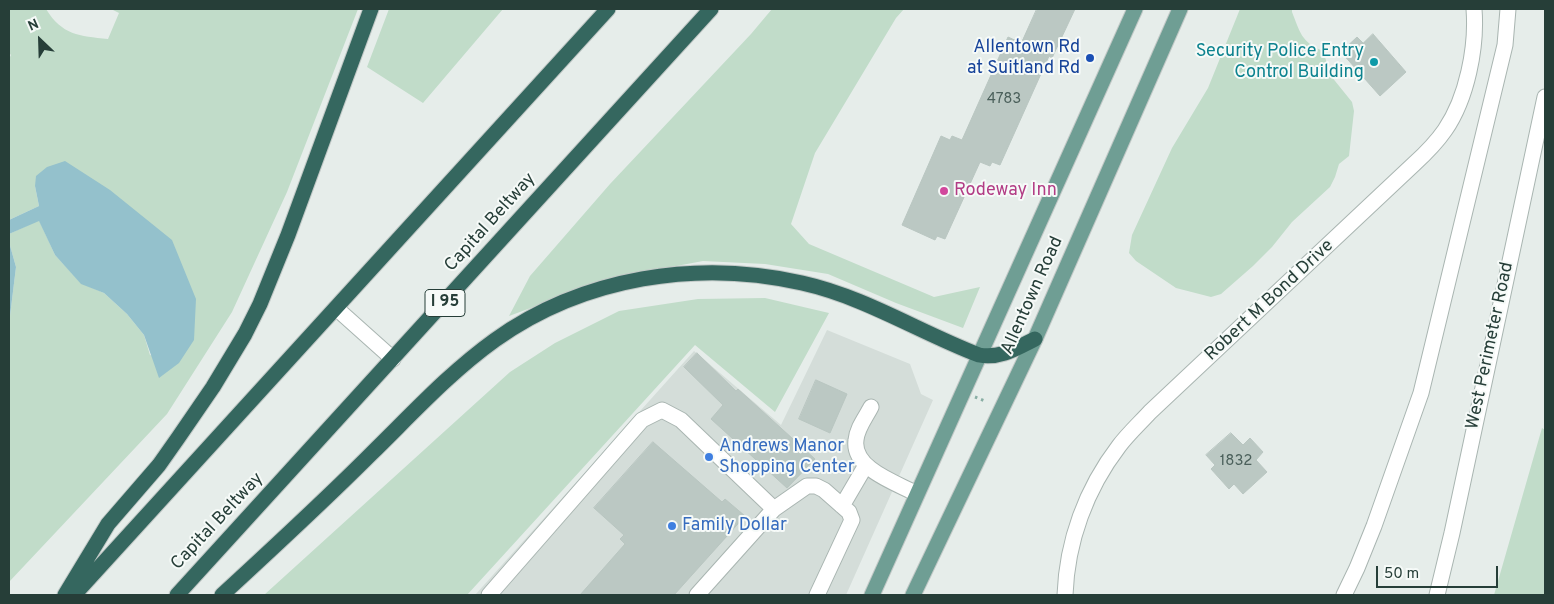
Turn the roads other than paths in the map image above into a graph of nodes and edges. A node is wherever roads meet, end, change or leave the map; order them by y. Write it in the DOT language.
graph roads {
  1 [pos="371,9"];
  2 [pos="608,9"];
  3 [pos="711,9"];
  4 [pos="1135,9"];
  5 [pos="1180,9"];
  6 [pos="1474,9"];
  7 [pos="1508,9"];
  8 [pos="1545,97"];
  9 [pos="336,308"];
  10 [pos="1035,339"];
  11 [pos="979,355"];
  12 [pos="393,359"];
  13 [pos="870,407"];
  14 [pos="866,465"];
  15 [pos="918,494"];
  16 [pos="842,506"];
  17 [pos="774,509"];
  18 [pos="65,595"];
  19 [pos="74,595"];
  20 [pos="177,595"];
  21 [pos="222,595"];
  22 [pos="489,595"];
  23 [pos="697,595"];
  24 [pos="817,595"];
  25 [pos="872,595"];
  26 [pos="913,595"];
  27 [pos="1065,595"];
  28 [pos="1344,595"];
  29 [pos="1437,595"];
  1 -- 18 [label="highway"];
  2 -- 9 [label="highway"];
  3 -- 12 [label="highway, Capital Beltway / I 95"];
  4 -- 11 [label="main road, Allentown Road"];
  5 -- 10 [label="main road, Allentown Road"];
  6 -- 27 [label="street, Robert M Bond Drive"];
  7 -- 28 [label="street"];
  8 -- 29 [label="street, West Perimeter Road"];
  9 -- 12 [label="street"];
  9 -- 19 [label="highway"];
  10 -- 11 [label="highway"];
  10 -- 26 [label="main road, Allentown Road"];
  11 -- 15 [label="main road, Allentown Road"];
  11 -- 21 [label="highway"];
  12 -- 20 [label="highway, Capital Beltway / I 95"];
  13 -- 14 [label="street"];
  14 -- 15 [label="street"];
  14 -- 16 [label="street"];
  15 -- 25 [label="main road, Allentown Road"];
  16 -- 17 [label="street"];
  16 -- 24 [label="street"];
  17 -- 22 [label="street"];
  17 -- 23 [label="street"];
}
